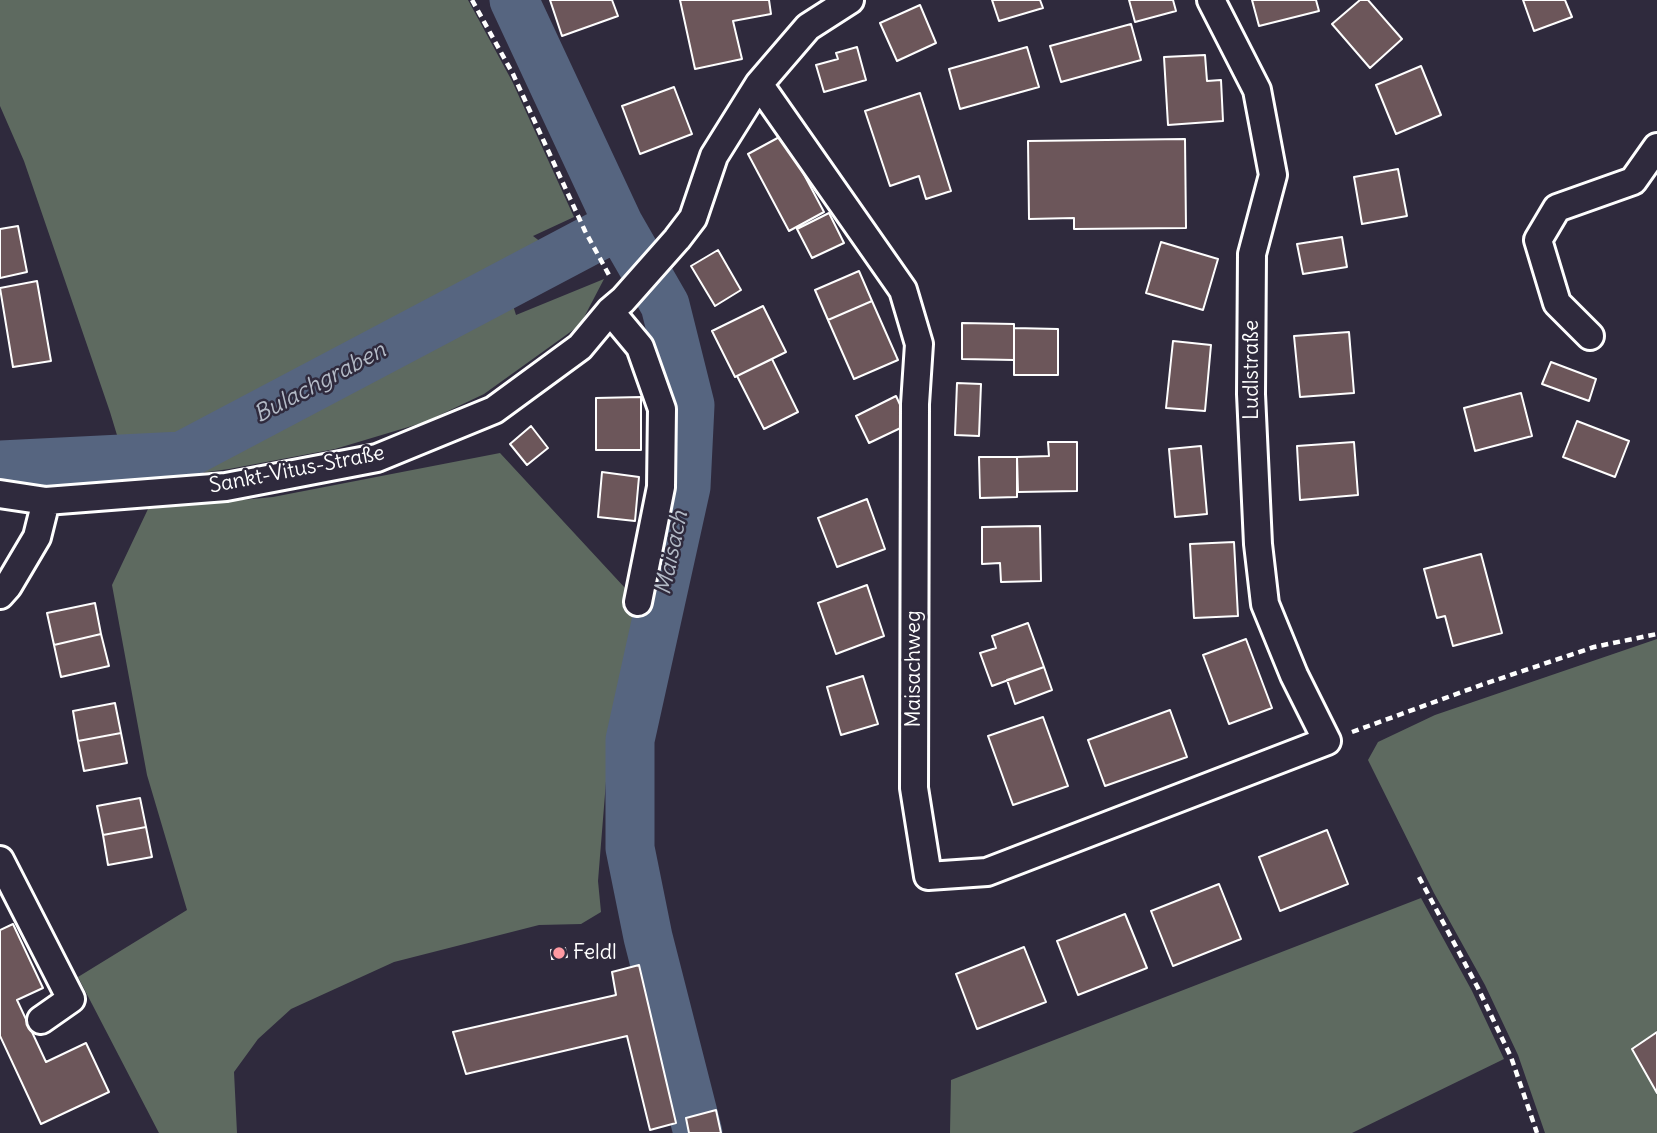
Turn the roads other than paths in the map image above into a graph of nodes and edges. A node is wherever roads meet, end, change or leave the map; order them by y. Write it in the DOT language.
graph roads {
  1 [pos="850,0"];
  2 [pos="1212,0"];
  3 [pos="759,84"];
  4 [pos="1657,147"];
  5 [pos="617,306"];
  6 [pos="1590,336"];
  7 [pos="0,494"];
  8 [pos="46,501"];
  9 [pos="0,595"];
  10 [pos="638,602"];
  11 [pos="1327,741"];
  12 [pos="0,860"];
  13 [pos="41,1020"];
  1 -- 3 [label="street, Sankt-Vitus-Straße"];
  2 -- 11 [label="street, Ludlstraße"];
  3 -- 5 [label="street, Sankt-Vitus-Straße"];
  3 -- 11 [label="street, Maisachweg"];
  4 -- 6 [label="street"];
  5 -- 8 [label="street, Sankt-Vitus-Straße"];
  5 -- 10 [label="street"];
  7 -- 8 [label="street, Sankt-Vitus-Straße"];
  8 -- 9 [label="street"];
  12 -- 13 [label="street"];
}
